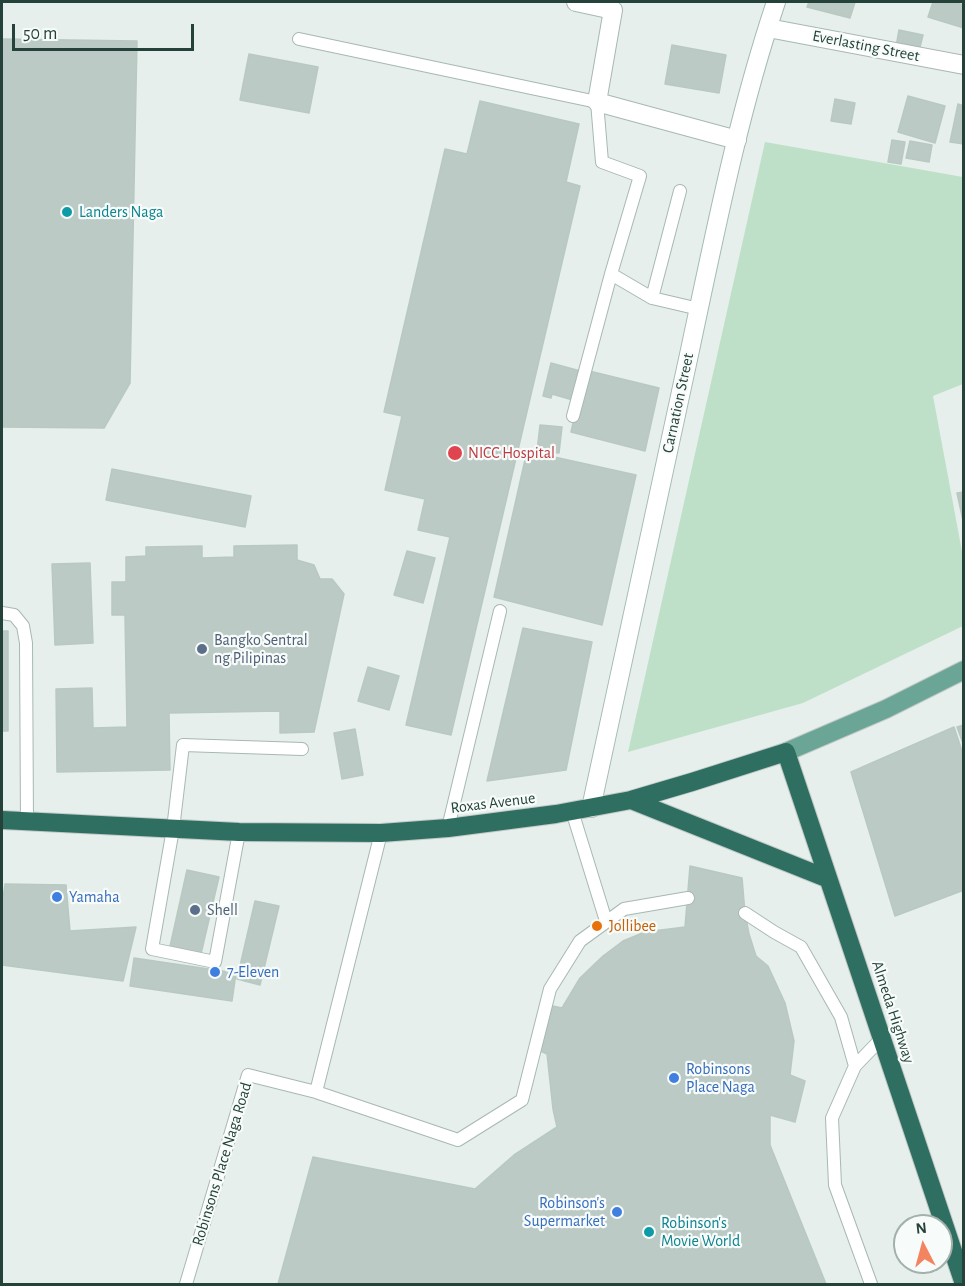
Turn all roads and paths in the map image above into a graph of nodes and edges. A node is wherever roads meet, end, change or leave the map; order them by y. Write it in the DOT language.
graph roads {
  1 [pos="576,2"];
  2 [pos="776,2"];
  3 [pos="615,6"];
  4 [pos="768,28"];
  5 [pos="299,39"];
  6 [pos="963,65"];
  7 [pos="597,102"];
  8 [pos="737,140"];
  9 [pos="680,191"];
  10 [pos="611,274"];
  11 [pos="652,298"];
  12 [pos="699,309"];
  13 [pos="573,416"];
  14 [pos="500,611"];
  15 [pos="2,613"];
  16 [pos="963,670"];
  17 [pos="302,749"];
  18 [pos="786,752"];
  19 [pos="631,800"];
  20 [pos="591,808"];
  21 [pos="572,811"];
  22 [pos="2,820"];
  23 [pos="27,822"];
  24 [pos="448,828"];
  25 [pos="173,829"];
  26 [pos="239,832"];
  27 [pos="381,833"];
  28 [pos="826,878"];
  29 [pos="688,898"];
  30 [pos="745,913"];
  31 [pos="606,921"];
  32 [pos="881,1040"];
  33 [pos="855,1066"];
  34 [pos="316,1092"];
  35 [pos="186,1284"];
  36 [pos="871,1284"];
  37 [pos="963,1284"];
  1 -- 3 [label="street"];
  2 -- 4 [label="street, Carnation Street"];
  3 -- 7 [label="street"];
  4 -- 6 [label="street, Everlasting Street"];
  4 -- 8 [label="street, Carnation Street"];
  5 -- 7 [label="lane"];
  7 -- 8 [label="street"];
  7 -- 10 [label="lane"];
  8 -- 12 [label="street, Carnation Street"];
  9 -- 11 [label="lane"];
  10 -- 11 [label="lane"];
  10 -- 13 [label="lane"];
  11 -- 12 [label="lane"];
  12 -- 20 [label="street, Carnation Street"];
  14 -- 24 [label="lane"];
  15 -- 23 [label="lane"];
  16 -- 18 [label="main road, Roxas Avenue"];
  17 -- 25 [label="lane"];
  18 -- 19 [label="highway, Roxas Avenue"];
  18 -- 28 [label="highway, Almeda Highway"];
  19 -- 20 [label="highway, Roxas Avenue"];
  19 -- 28 [label="highway"];
  20 -- 21 [label="highway, Roxas Avenue"];
  21 -- 24 [label="highway, Roxas Avenue"];
  21 -- 31 [label="lane"];
  22 -- 23 [label="highway, Roxas Avenue"];
  23 -- 25 [label="highway, Roxas Avenue"];
  24 -- 27 [label="highway, Roxas Avenue"];
  25 -- 26 [label="highway, Roxas Avenue"];
  25 -- 26 [label="lane"];
  26 -- 27 [label="highway, Roxas Avenue"];
  27 -- 34 [label="lane"];
  28 -- 32 [label="highway, Almeda Highway"];
  29 -- 31 [label="lane, Robinsons Place Naga Road"];
  30 -- 33 [label="lane"];
  31 -- 34 [label="lane, Robinsons Place Naga Road"];
  32 -- 33 [label="lane"];
  32 -- 37 [label="highway, Almeda Highway"];
  33 -- 36 [label="lane"];
  34 -- 35 [label="lane, Robinsons Place Naga Road"];
}
